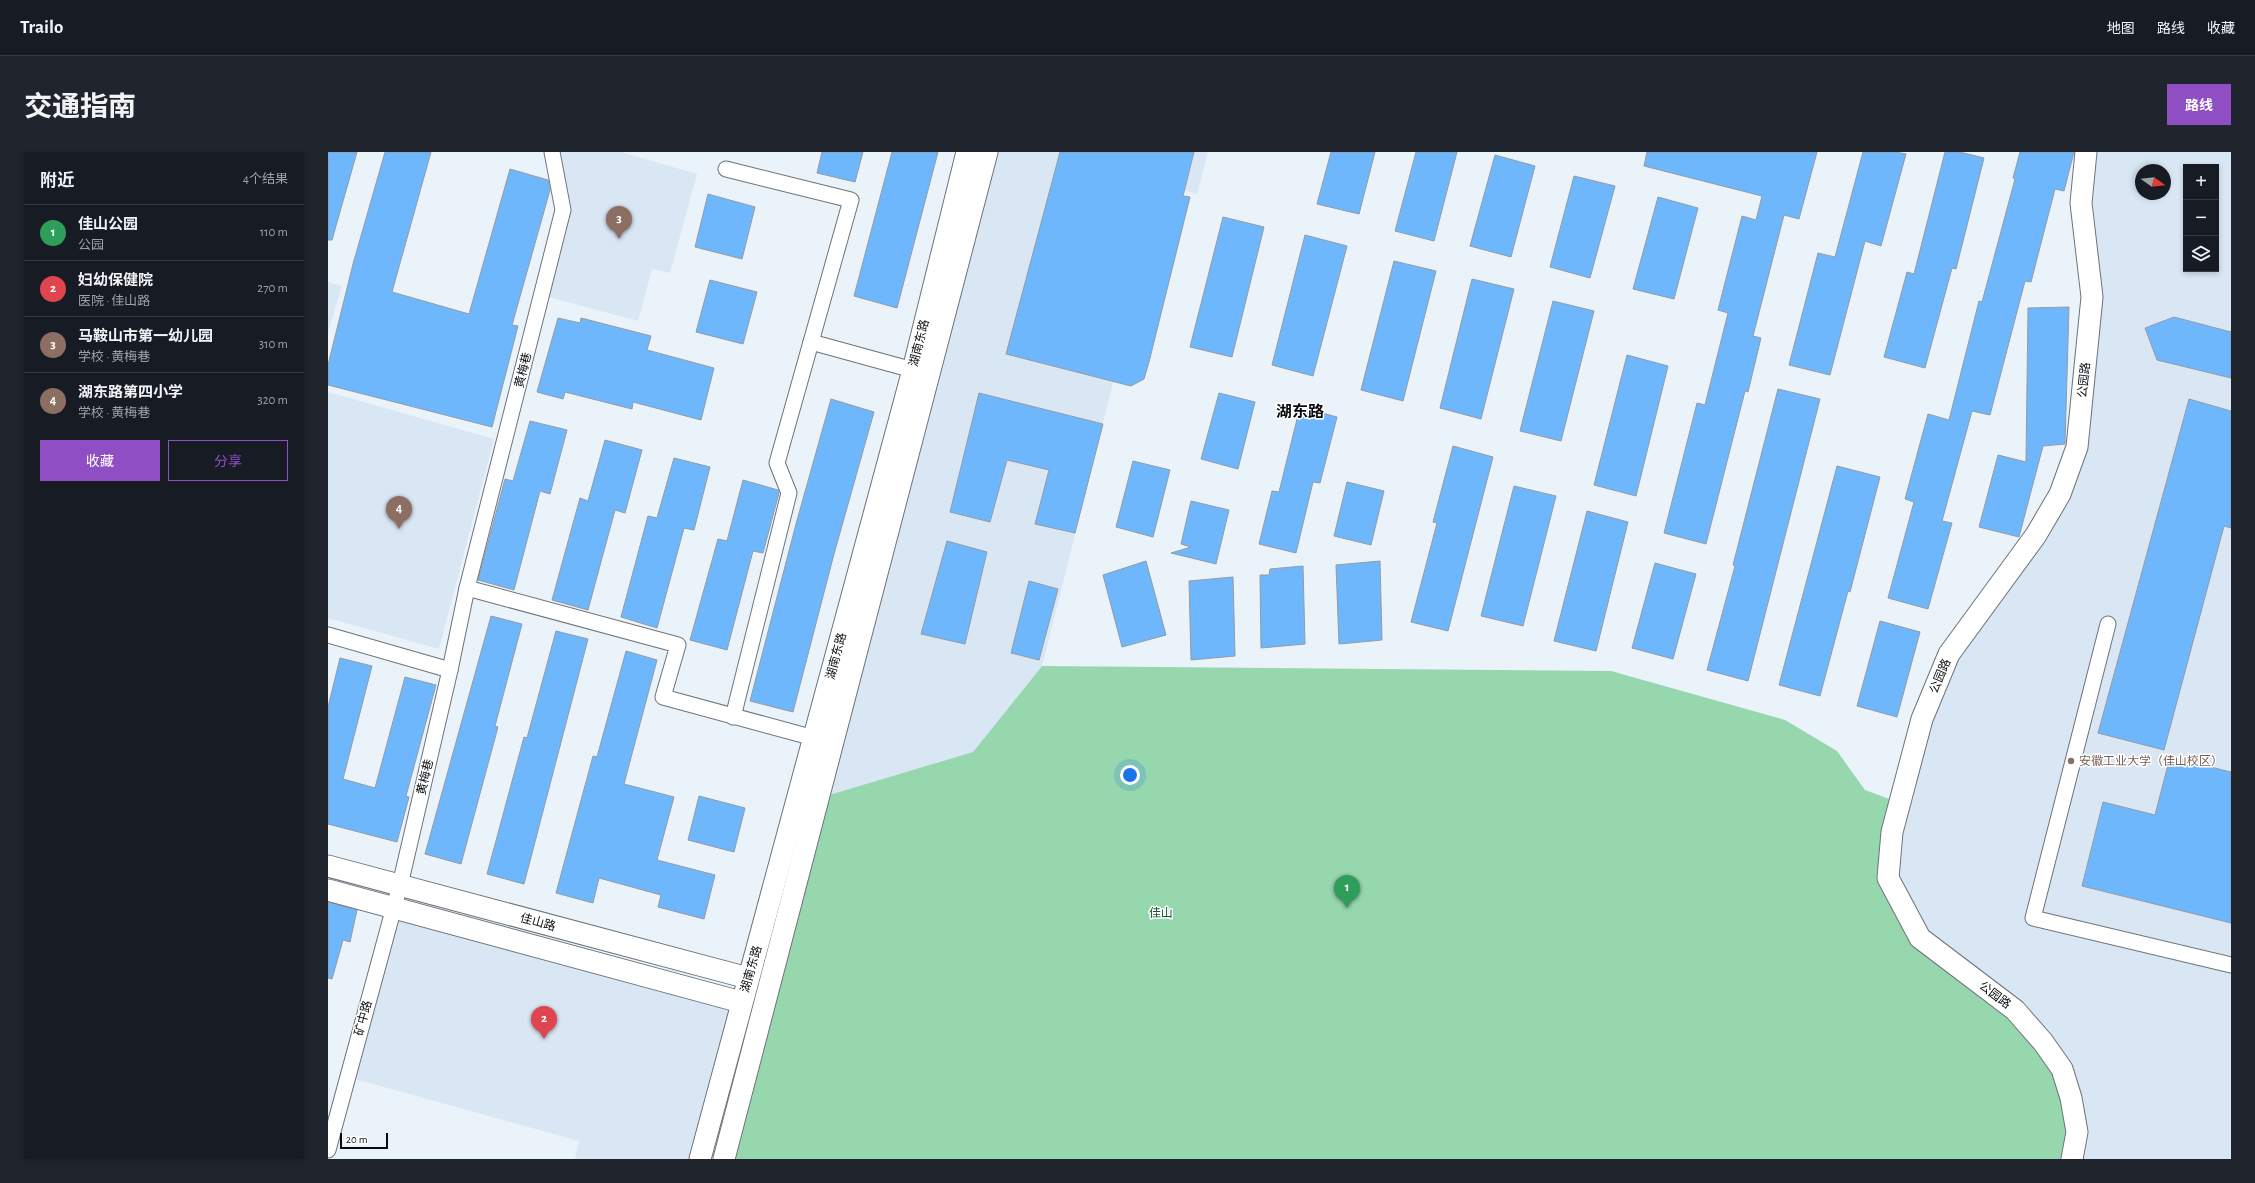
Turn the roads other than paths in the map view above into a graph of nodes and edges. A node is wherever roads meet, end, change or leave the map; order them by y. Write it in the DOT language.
graph roads {
  1 [pos="552,152"];
  2 [pos="968,152"];
  3 [pos="987,152"];
  4 [pos="2086,152"];
  5 [pos="726,169"];
  6 [pos="811,342"];
  7 [pos="913,370"];
  8 [pos="467,588"];
  9 [pos="2108,624"];
  10 [pos="328,635"];
  11 [pos="450,670"];
  12 [pos="733,717"];
  13 [pos="814,738"];
  14 [pos="328,866"];
  15 [pos="400,885"];
  16 [pos="328,890"];
  17 [pos="393,907"];
  18 [pos="2231,965"];
  19 [pos="748,978"];
  20 [pos="741,1002"];
  21 [pos="328,1150"];
  22 [pos="700,1159"];
  23 [pos="724,1159"];
  24 [pos="2072,1159"];
  1 -- 8 [label="street, 黄梅巷"];
  2 -- 7 [label="main road, 湖南东路"];
  3 -- 23 [label="main road"];
  4 -- 24 [label="main road, 公园路"];
  5 -- 6 [label="street"];
  6 -- 7 [label="street"];
  6 -- 12 [label="street"];
  7 -- 13 [label="main road, 湖南东路"];
  8 -- 11 [label="street, 黄梅巷"];
  8 -- 12 [label="street"];
  9 -- 18 [label="street"];
  10 -- 11 [label="street"];
  11 -- 15 [label="street, 黄梅巷"];
  12 -- 13 [label="street"];
  13 -- 19 [label="main road, 湖南东路"];
  14 -- 15 [label="main road, 佳山路"];
  15 -- 17 [label="street, 矿中路"];
  15 -- 19 [label="main road, 佳山路"];
  16 -- 17 [label="main road, 佳山路"];
  17 -- 20 [label="main road, 佳山路"];
  17 -- 21 [label="street, 矿中路"];
  19 -- 20 [label="main road, 湖南东路"];
  20 -- 22 [label="main road, 湖南东路"];
}
